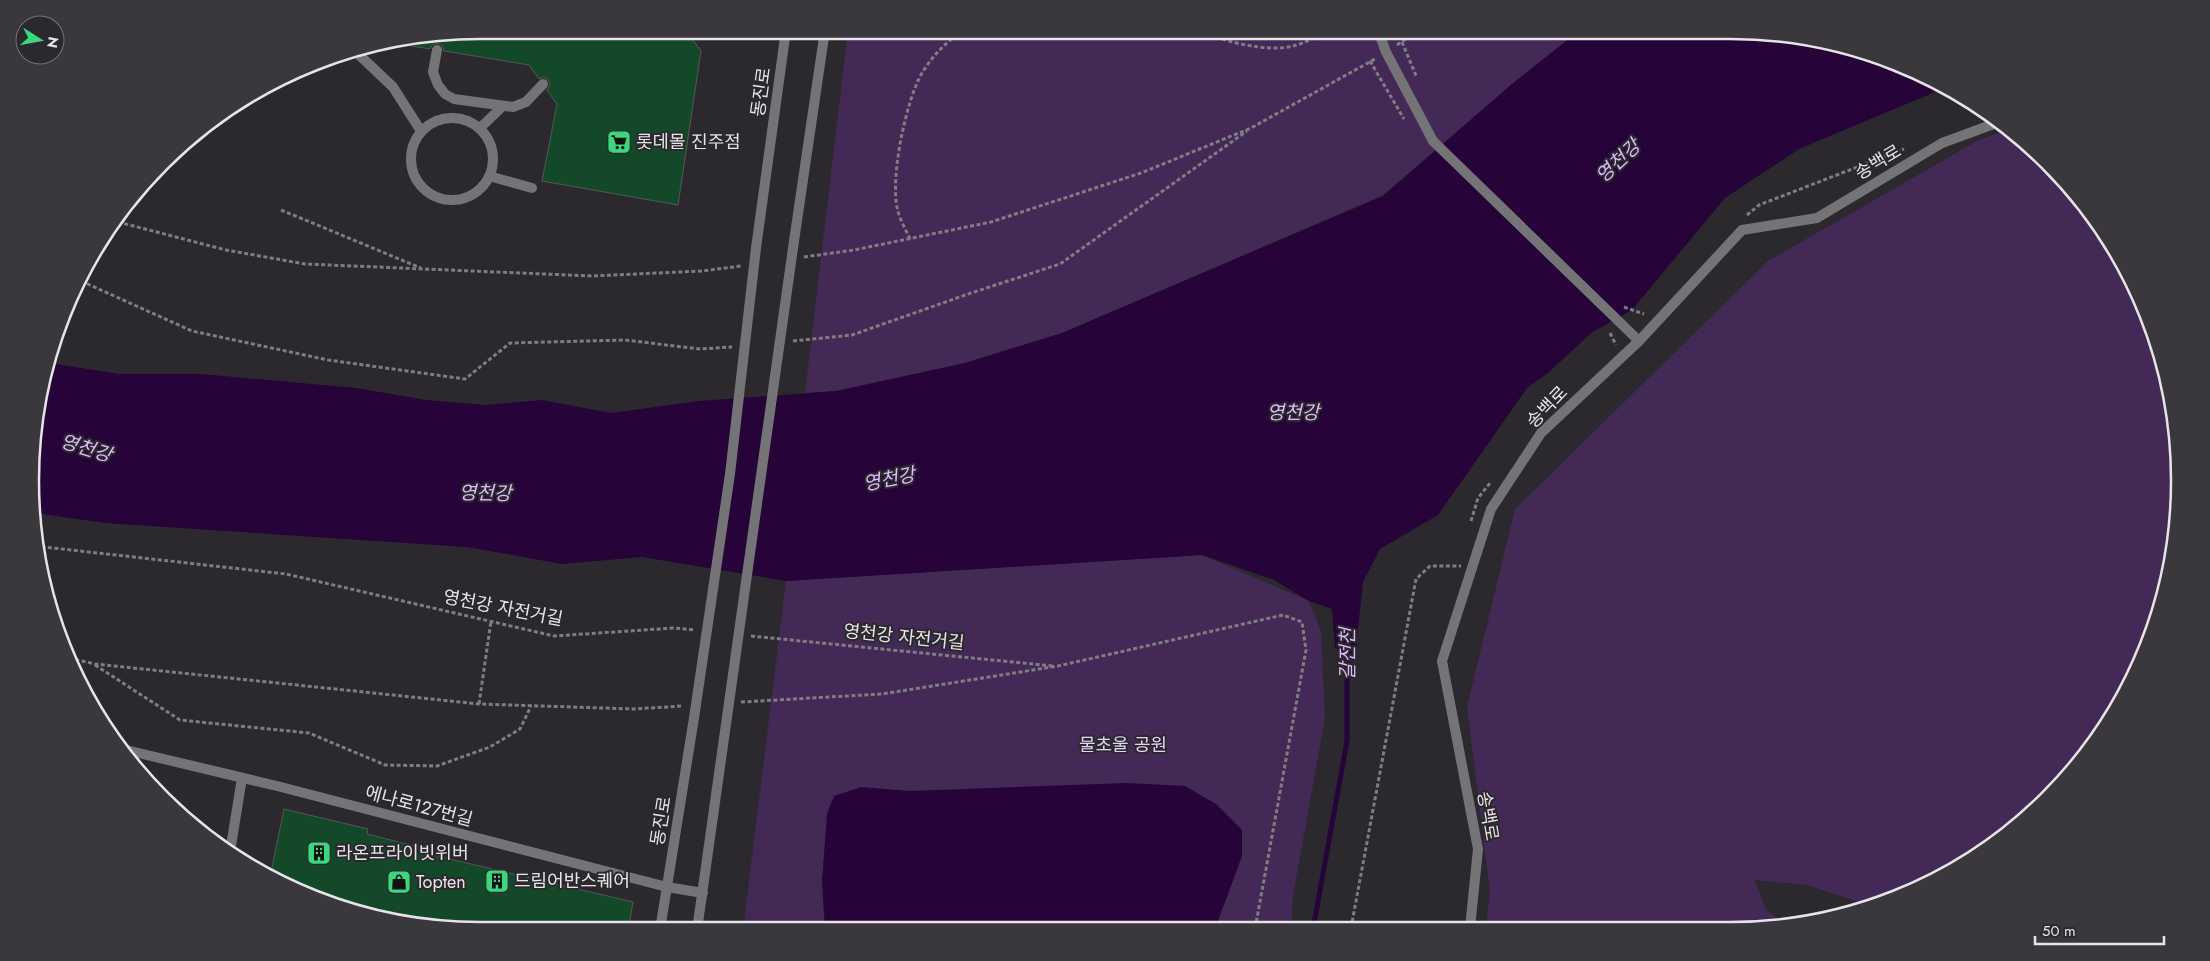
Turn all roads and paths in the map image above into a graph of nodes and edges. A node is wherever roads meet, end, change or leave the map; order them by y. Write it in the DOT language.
graph roads {
  1 [pos="785,39"];
  2 [pos="824,39"];
  3 [pos="950,39"];
  4 [pos="1219,39"];
  5 [pos="1309,39"];
  6 [pos="1381,39"];
  7 [pos="437,50"];
  8 [pos="360,56"];
  9 [pos="1370,62"];
  10 [pos="543,84"];
  11 [pos="503,106"];
  12 [pos="1405,120"];
  13 [pos="1991,125"];
  14 [pos="480,128"];
  15 [pos="1251,128"];
  16 [pos="421,131"];
  17 [pos="1906,148"];
  18 [pos="489,176"];
  19 [pos="532,188"];
  20 [pos="281,210"];
  21 [pos="1744,217"];
  22 [pos="910,239"];
  23 [pos="423,269"];
  24 [pos="85,283"];
  25 [pos="1639,341"];
  26 [pos="785,342"];
  27 [pos="738,346"];
  28 [pos="44,547"];
  29 [pos="1471,566"];
  30 [pos="492,621"];
  31 [pos="704,631"];
  32 [pos="743,635"];
  33 [pos="76,660"];
  34 [pos="95,664"];
  35 [pos="1058,666"];
  36 [pos="733,703"];
  37 [pos="479,704"];
  38 [pos="531,706"];
  39 [pos="684,706"];
  40 [pos="132,751"];
  41 [pos="242,778"];
  42 [pos="231,845"];
  43 [pos="666,887"];
  44 [pos="703,893"];
  45 [pos="661,922"];
  46 [pos="698,922"];
  47 [pos="1256,922"];
  48 [pos="1351,922"];
  49 [pos="1471,922"];
  1 -- 43 [label="street, 동진로, bridge"];
  2 -- 44 [label="street, bridge"];
  3 -- 22 [label="path"];
  4 -- 5 [label="path"];
  6 -- 25 [label="street, bridge"];
  7 -- 11 [label="street"];
  8 -- 16 [label="street"];
  9 -- 12 [label="path"];
  10 -- 11 [label="street"];
  11 -- 14 [label="street"];
  13 -- 25 [label="street, 송백로"];
  14 -- 16 [label="street"];
  14 -- 18 [label="street"];
  15 -- 26 [label="path"];
  16 -- 18 [label="street"];
  17 -- 21 [label="path"];
  18 -- 19 [label="street"];
  20 -- 23 [label="path"];
  24 -- 27 [label="path"];
  25 -- 29 [label="street, 송백로"];
  28 -- 30 [label="path, 영천강 자전거길"];
  29 -- 48 [label="path"];
  29 -- 49 [label="street, 송백로"];
  30 -- 31 [label="path, 영천강 자전거길"];
  30 -- 37 [label="path"];
  32 -- 35 [label="path, 영천강 자전거길"];
  33 -- 34 [label="path"];
  34 -- 37 [label="path"];
  34 -- 38 [label="path"];
  35 -- 36 [label="path"];
  35 -- 47 [label="path"];
  37 -- 38 [label="path"];
  38 -- 39 [label="path"];
  40 -- 41 [label="street, 에나로127번길"];
  41 -- 42 [label="street"];
  41 -- 43 [label="street, 에나로127번길"];
  43 -- 44 [label="street, 에나로127번길"];
  43 -- 45 [label="street, 동진로"];
  44 -- 46 [label="street"];
}
